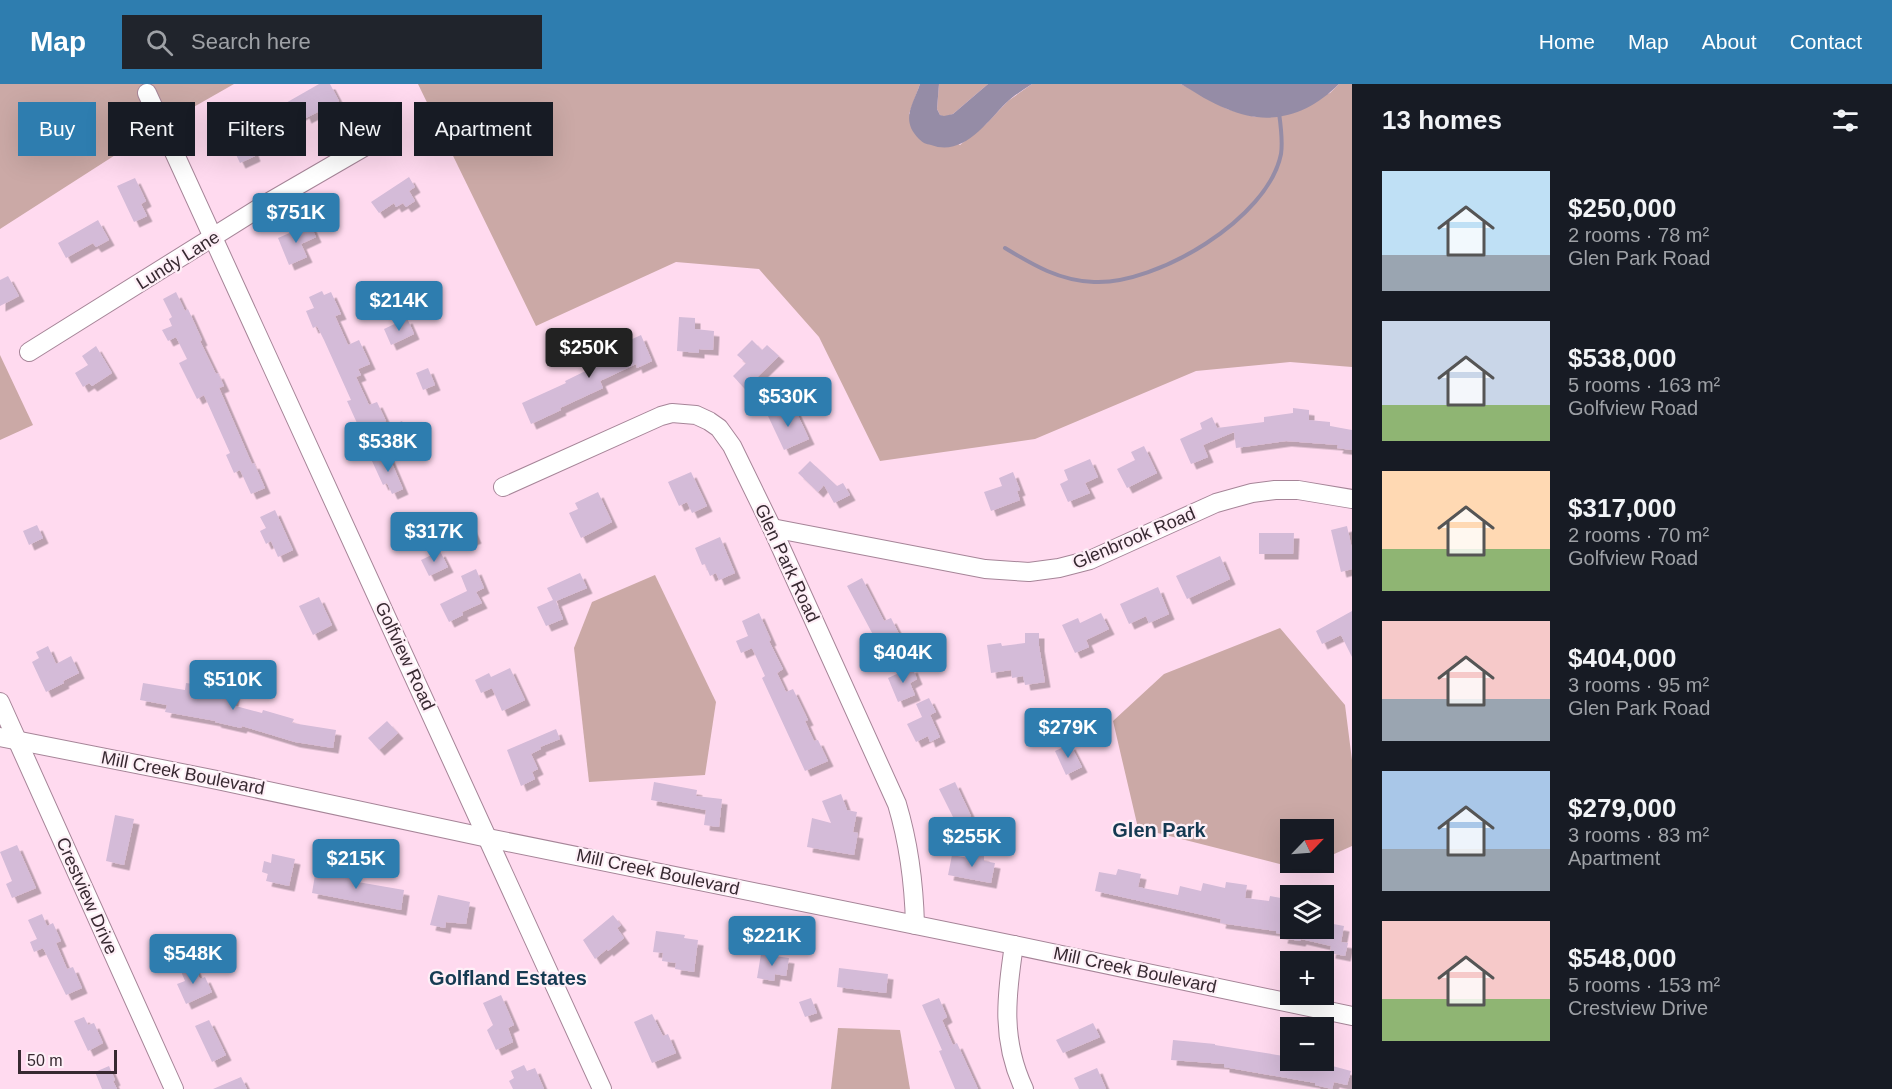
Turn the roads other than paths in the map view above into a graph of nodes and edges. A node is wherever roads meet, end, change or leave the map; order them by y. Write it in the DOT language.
graph roads {
  1 [pos="147,93"];
  2 [pos="349,156"];
  3 [pos="213,238"];
  4 [pos="29,352"];
  5 [pos="503,487"];
  6 [pos="1352,499"];
  7 [pos="772,528"];
  8 [pos="0,702"];
  9 [pos="9,739"];
  10 [pos="488,838"];
  11 [pos="915,925"];
  12 [pos="1014,945"];
  13 [pos="1352,1016"];
  14 [pos="174,1089"];
  15 [pos="602,1089"];
  16 [pos="1024,1089"];
  1 -- 3 [label="street, Golfview Road"];
  2 -- 3 [label="street, Lundy Lane"];
  3 -- 4 [label="street, Lundy Lane"];
  3 -- 10 [label="street, Golfview Road"];
  5 -- 7 [label="street, Glen Park Road"];
  6 -- 7 [label="street, Glenbrook Road"];
  7 -- 11 [label="street, Glen Park Road"];
  8 -- 9 [label="street, Crestview Drive"];
  9 -- 10 [label="street, Mill Creek Boulevard"];
  9 -- 14 [label="street, Crestview Drive"];
  10 -- 11 [label="street, Mill Creek Boulevard"];
  10 -- 15 [label="street, Golfview Road"];
  11 -- 12 [label="street, Mill Creek Boulevard"];
  12 -- 13 [label="street, Mill Creek Boulevard"];
  12 -- 16 [label="street"];
}
